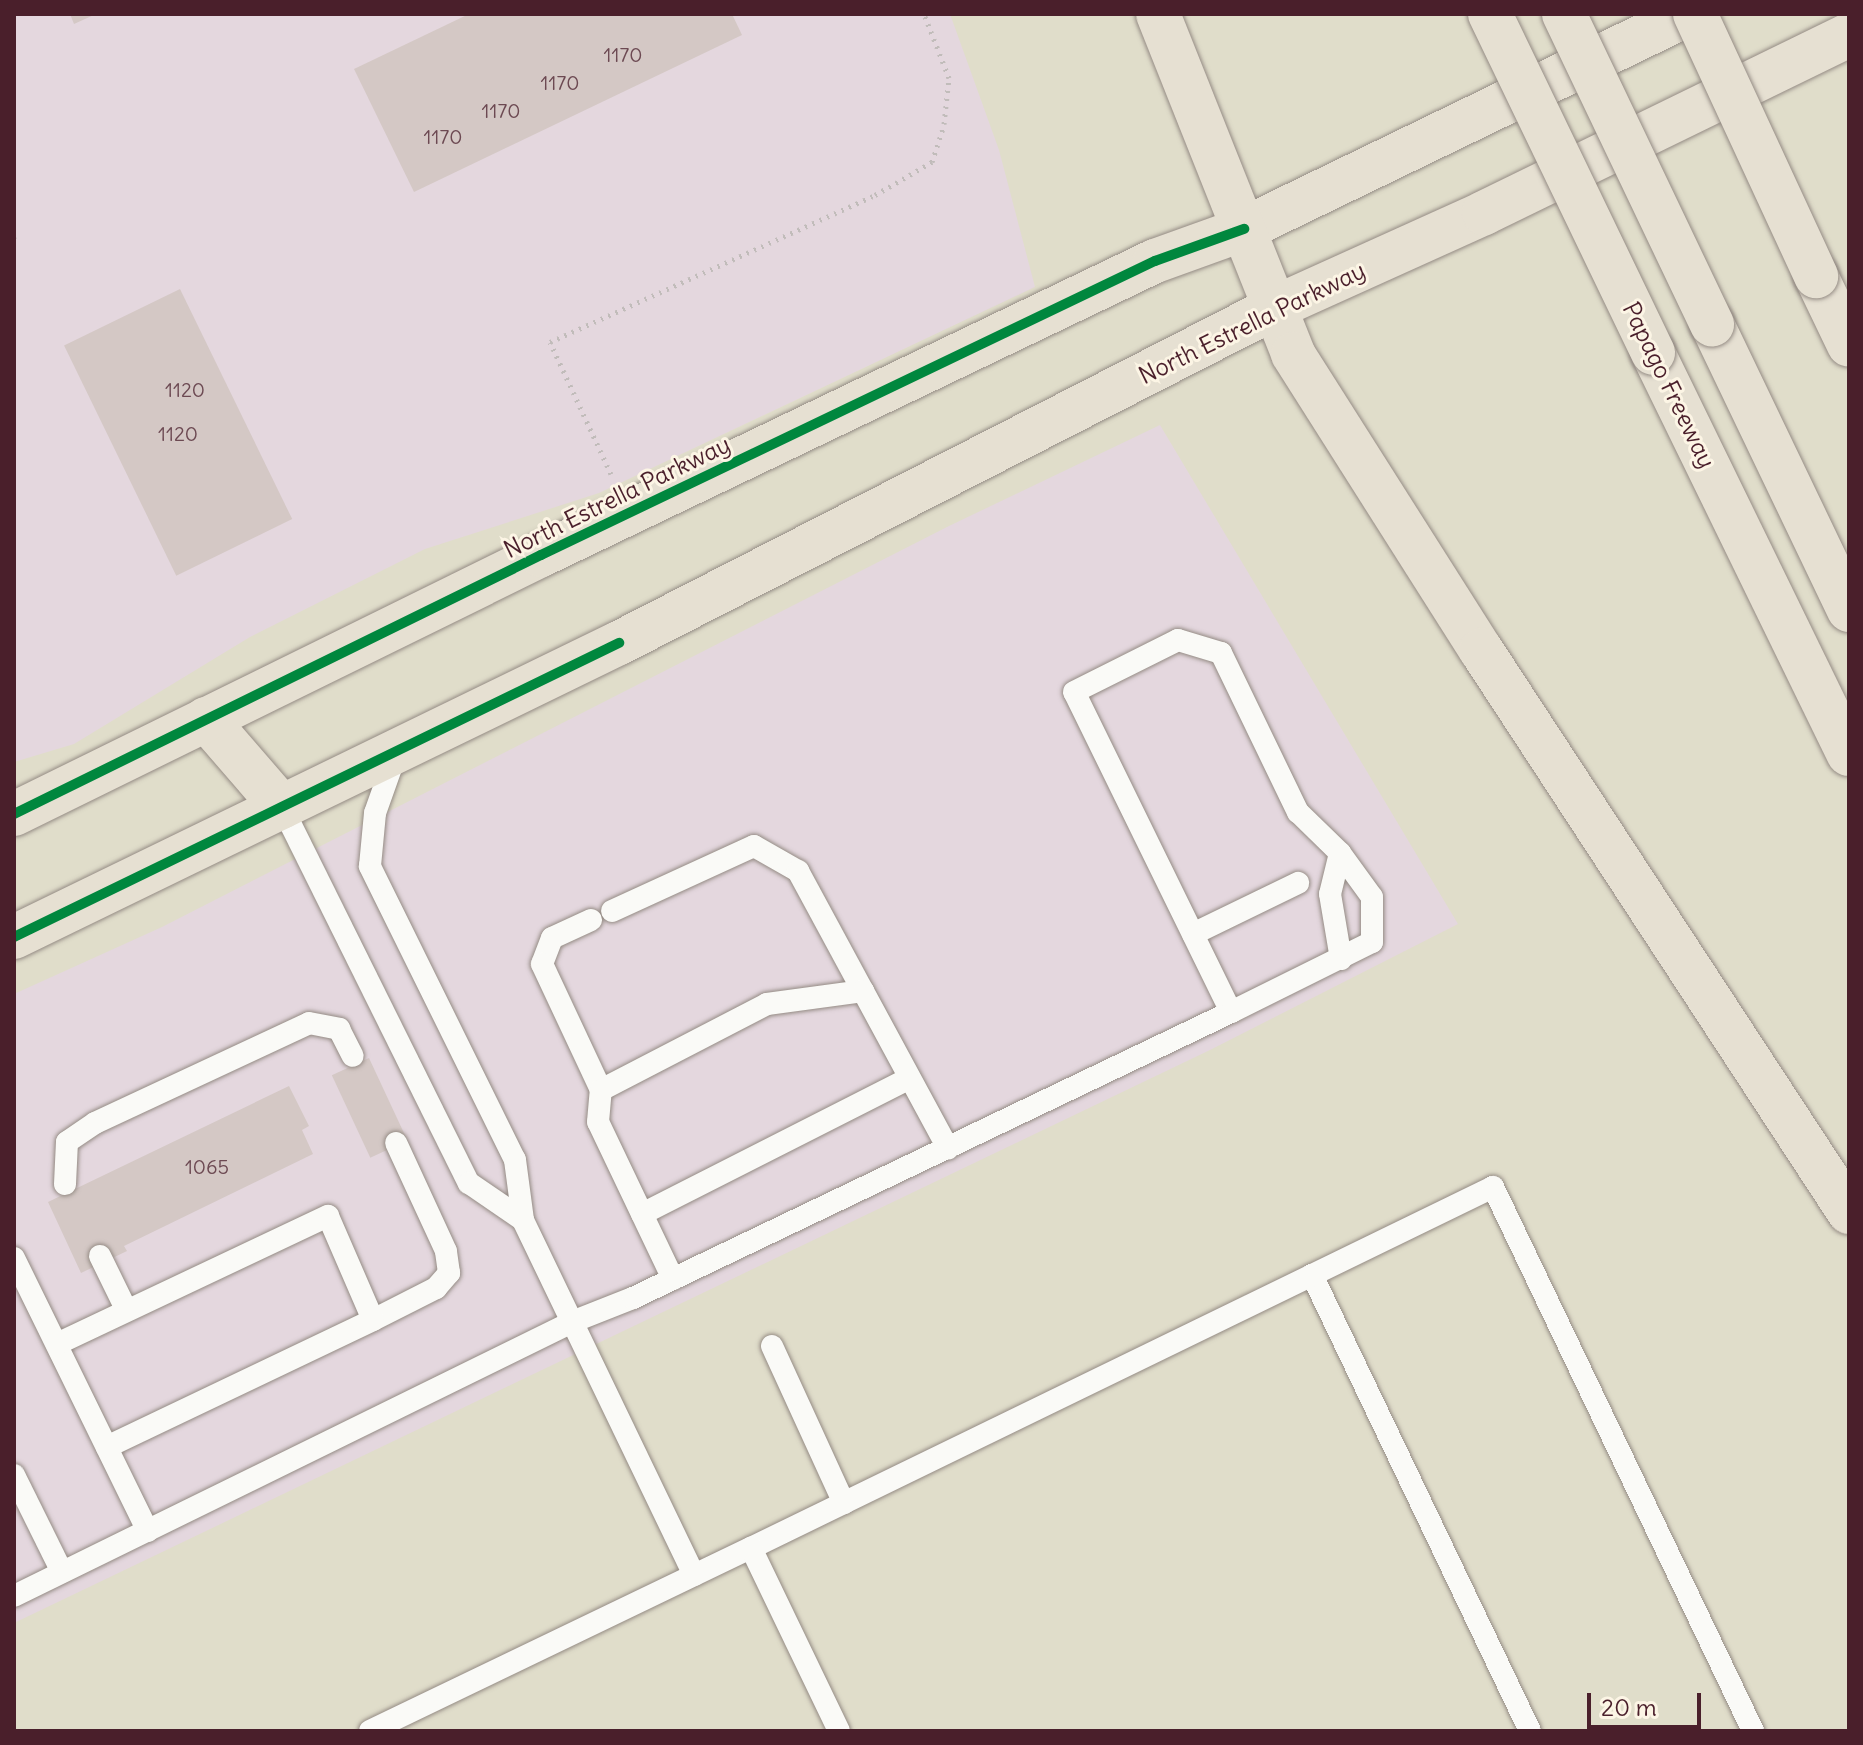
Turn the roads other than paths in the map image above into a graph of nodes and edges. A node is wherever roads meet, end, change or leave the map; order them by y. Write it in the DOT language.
graph roads {
  1 [pos="1158,14"];
  2 [pos="1490,14"];
  3 [pos="1564,14"];
  4 [pos="1692,14"];
  5 [pos="1849,35"];
  6 [pos="1244,229"];
  7 [pos="1274,308"];
  8 [pos="1849,345"];
  9 [pos="1849,610"];
  10 [pos="206,719"];
  11 [pos="397,751"];
  12 [pos="1849,754"];
  13 [pos="282,807"];
  14 [pos="14,814"];
  15 [pos="1340,853"];
  16 [pos="1298,883"];
  17 [pos="1193,934"];
  18 [pos="14,937"];
  19 [pos="1341,959"];
  20 [pos="863,991"];
  21 [pos="1231,1012"];
  22 [pos="353,1056"];
  23 [pos="908,1079"];
  24 [pos="601,1090"];
  25 [pos="396,1143"];
  26 [pos="948,1148"];
  27 [pos="65,1184"];
  28 [pos="1849,1212"];
  29 [pos="642,1214"];
  30 [pos="523,1220"];
  31 [pos="100,1256"];
  32 [pos="14,1258"];
  33 [pos="1312,1275"];
  34 [pos="673,1279"];
  35 [pos="21,1292"];
  36 [pos="126,1309"];
  37 [pos="373,1320"];
  38 [pos="572,1322"];
  39 [pos="57,1344"];
  40 [pos="772,1346"];
  41 [pos="107,1447"];
  42 [pos="14,1475"];
  43 [pos="844,1503"];
  44 [pos="148,1531"];
  45 [pos="751,1548"];
  46 [pos="62,1572"];
  47 [pos="694,1575"];
  48 [pos="14,1596"];
  49 [pos="370,1731"];
  50 [pos="839,1731"];
  51 [pos="1530,1731"];
  52 [pos="1753,1731"];
  1 -- 6 [label="main road"];
  2 -- 12 [label="main road, Papago Freeway, bridge"];
  3 -- 9 [label="main road, bridge"];
  4 -- 6 [label="main road, North Estrella Parkway"];
  4 -- 8 [label="main road, bridge"];
  5 -- 7 [label="main road, North Estrella Parkway"];
  6 -- 7 [label="main road"];
  6 -- 10 [label="main road, North Estrella Parkway"];
  7 -- 11 [label="main road, North Estrella Parkway"];
  7 -- 28 [label="main road"];
  10 -- 13 [label="main road"];
  10 -- 14 [label="main road, North Estrella Parkway"];
  11 -- 13 [label="main road, North Estrella Parkway"];
  11 -- 30 [label="lane"];
  13 -- 18 [label="main road, North Estrella Parkway"];
  13 -- 30 [label="lane"];
  15 -- 17 [label="lane"];
  15 -- 19 [label="lane"];
  15 -- 19 [label="lane"];
  16 -- 17 [label="lane"];
  17 -- 21 [label="lane"];
  19 -- 21 [label="lane"];
  20 -- 23 [label="lane"];
  20 -- 24 [label="lane"];
  20 -- 24 [label="lane"];
  21 -- 26 [label="lane"];
  22 -- 27 [label="lane"];
  23 -- 26 [label="lane"];
  23 -- 29 [label="lane"];
  24 -- 29 [label="lane"];
  25 -- 37 [label="lane"];
  26 -- 34 [label="lane"];
  29 -- 34 [label="lane"];
  30 -- 38 [label="lane"];
  31 -- 36 [label="lane"];
  32 -- 35 [label="lane"];
  33 -- 43 [label="lane"];
  33 -- 51 [label="lane"];
  33 -- 52 [label="lane"];
  34 -- 38 [label="lane"];
  35 -- 39 [label="lane"];
  36 -- 37 [label="lane"];
  36 -- 39 [label="lane"];
  37 -- 41 [label="lane"];
  38 -- 44 [label="lane"];
  38 -- 47 [label="lane"];
  39 -- 41 [label="lane"];
  40 -- 43 [label="lane"];
  41 -- 44 [label="lane"];
  42 -- 46 [label="lane"];
  43 -- 45 [label="lane"];
  44 -- 46 [label="lane"];
  45 -- 47 [label="lane"];
  45 -- 50 [label="lane"];
  46 -- 48 [label="lane"];
  47 -- 49 [label="lane"];
}
